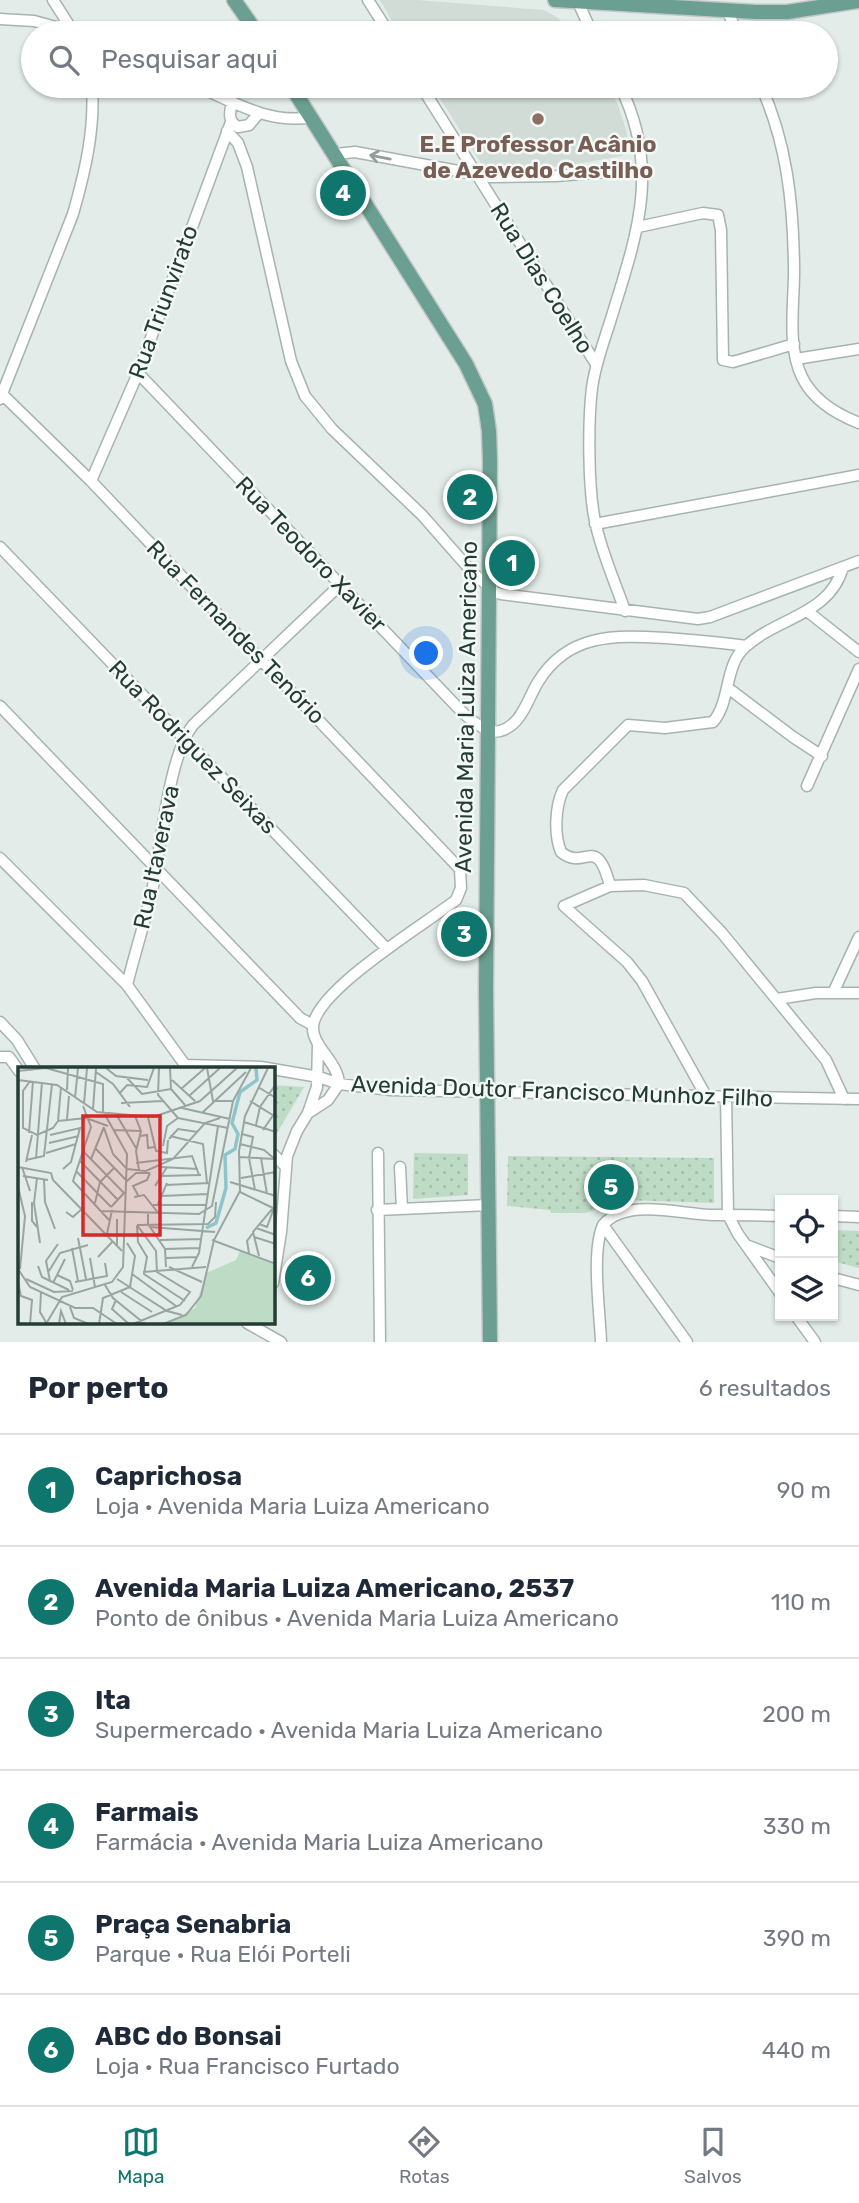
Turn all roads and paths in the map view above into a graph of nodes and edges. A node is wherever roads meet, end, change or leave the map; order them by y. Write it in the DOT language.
graph roads {
  1 [pos="53,0"];
  2 [pos="234,0"];
  3 [pos="368,0"];
  4 [pos="555,0"];
  5 [pos="578,1"];
  6 [pos="859,1"];
  7 [pos="728,12"];
  8 [pos="0,19"];
  9 [pos="34,21"];
  10 [pos="67,21"];
  11 [pos="249,21"];
  12 [pos="381,21"];
  13 [pos="587,21"];
  14 [pos="732,21"];
  15 [pos="92,98"];
  16 [pos="225,98"];
  17 [pos="299,98"];
  18 [pos="428,98"];
  19 [pos="625,98"];
  20 [pos="766,98"];
  21 [pos="232,101"];
  22 [pos="259,113"];
  23 [pos="312,117"];
  24 [pos="229,126"];
  25 [pos="336,155"];
  26 [pos="642,169"];
  27 [pos="477,176"];
  28 [pos="638,227"];
  29 [pos="794,344"];
  30 [pos="859,349"];
  31 [pos="796,359"];
  32 [pos="596,364"];
  33 [pos="138,373"];
  34 [pos="1,397"];
  35 [pos="859,423"];
  36 [pos="859,475"];
  37 [pos="91,481"];
  38 [pos="595,524"];
  39 [pos="0,547"];
  40 [pos="854,565"];
  41 [pos="341,584"];
  42 [pos="491,587"];
  43 [pos="625,611"];
  44 [pos="807,611"];
  45 [pos="746,646"];
  46 [pos="859,652"];
  47 [pos="261,658"];
  48 [pos="858,675"];
  49 [pos="728,688"];
  50 [pos="0,706"];
  51 [pos="489,730"];
  52 [pos="184,738"];
  53 [pos="822,756"];
  54 [pos="807,786"];
  55 [pos="0,858"];
  56 [pos="155,868"];
  57 [pos="610,886"];
  58 [pos="859,937"];
  59 [pos="386,948"];
  60 [pos="127,985"];
  61 [pos="833,993"];
  62 [pos="859,993"];
  63 [pos="777,999"];
  64 [pos="313,1025"];
  65 [pos="2,1028"];
  66 [pos="318,1043"];
  67 [pos="0,1057"];
  68 [pos="33,1067"];
  69 [pos="186,1067"];
  70 [pos="261,1067"];
  71 [pos="275,1069"];
  72 [pos="18,1070"];
  73 [pos="319,1077"];
  74 [pos="339,1084"];
  75 [pos="486,1092"];
  76 [pos="706,1096"];
  77 [pos="726,1096"];
  78 [pos="844,1099"];
  79 [pos="859,1099"];
  80 [pos="308,1113"];
  81 [pos="377,1153"];
  82 [pos="275,1156"];
  83 [pos="286,1167"];
  84 [pos="400,1167"];
  85 [pos="489,1205"];
  86 [pos="402,1209"];
  87 [pos="377,1210"];
  88 [pos="728,1215"];
  89 [pos="775,1216"];
  90 [pos="838,1216"];
  91 [pos="859,1217"];
  92 [pos="603,1225"];
  93 [pos="746,1245"];
  94 [pos="775,1256"];
  95 [pos="275,1271"];
  96 [pos="838,1279"];
  97 [pos="859,1285"];
  98 [pos="775,1286"];
  99 [pos="800,1321"];
  100 [pos="262,1327"];
  101 [pos="281,1342"];
  102 [pos="380,1342"];
  103 [pos="490,1342"];
  104 [pos="601,1342"];
  105 [pos="687,1342"];
  106 [pos="815,1342"];
  1 -- 10 [label="street"];
  2 -- 11 [label="main road"];
  3 -- 12 [label="street"];
  4 -- 5 [label="main road"];
  5 -- 7 [label="main road"];
  5 -- 13 [label="street"];
  6 -- 7 [label="main road"];
  7 -- 14 [label="street"];
  8 -- 9 [label="street"];
  15 -- 34 [label="street"];
  16 -- 21 [label="street"];
  17 -- 23 [label="main road, Avenida Maria Luiza Americano"];
  18 -- 27 [label="street, Rua Dias Coelho"];
  19 -- 26 [label="street"];
  20 -- 29 [label="street"];
  21 -- 22 [label="street"];
  21 -- 24 [label="street, Rua Triunvirato"];
  22 -- 23 [label="street"];
  22 -- 24 [label="street"];
  23 -- 25 [label="main road, Avenida Maria Luiza Americano"];
  24 -- 33 [label="street, Rua Triunvirato"];
  24 -- 42 [label="street"];
  27 -- 25 [label="street, one-way"];
  25 -- 42 [label="main road, Avenida Maria Luiza Americano"];
  26 -- 27 [label="street"];
  26 -- 28 [label="street"];
  27 -- 32 [label="street, Rua Dias Coelho"];
  28 -- 29 [label="street"];
  28 -- 32 [label="street"];
  29 -- 31 [label="street"];
  30 -- 31 [label="street"];
  31 -- 35 [label="street"];
  32 -- 38 [label="street"];
  33 -- 37 [label="street, Rua Triunvirato"];
  33 -- 41 [label="street, Rua Teodoro Xavier"];
  34 -- 37 [label="street, Rua Fernandes Tenório"];
  36 -- 38 [label="street"];
  37 -- 47 [label="street, Rua Fernandes Tenório"];
  38 -- 43 [label="street"];
  39 -- 52 [label="street, Rua Rodriguez Seixas"];
  40 -- 43 [label="street"];
  40 -- 44 [label="street"];
  41 -- 47 [label="street, Rua Itaverava"];
  41 -- 51 [label="street, Rua Teodoro Xavier"];
  42 -- 43 [label="street"];
  42 -- 51 [label="main road, Avenida Maria Luiza Americano"];
  44 -- 45 [label="street"];
  44 -- 46 [label="street"];
  45 -- 49 [label="street"];
  45 -- 51 [label="street"];
  47 -- 52 [label="street, Rua Itaverava"];
  47 -- 59 [label="street, Rua Fernandes Tenório"];
  48 -- 53 [label="street"];
  49 -- 53 [label="street"];
  49 -- 57 [label="street"];
  50 -- 56 [label="street"];
  51 -- 75 [label="main road, Avenida Maria Luiza Americano"];
  52 -- 56 [label="street, Rua Itaverava"];
  52 -- 59 [label="street, Rua Rodriguez Seixas"];
  53 -- 54 [label="street"];
  55 -- 60 [label="street"];
  56 -- 60 [label="street, Rua Itaverava"];
  56 -- 64 [label="street"];
  57 -- 63 [label="street"];
  57 -- 76 [label="street"];
  58 -- 61 [label="street"];
  59 -- 64 [label="street"];
  60 -- 69 [label="street"];
  61 -- 62 [label="street"];
  61 -- 63 [label="street"];
  63 -- 78 [label="street"];
  64 -- 66 [label="street"];
  65 -- 68 [label="street"];
  66 -- 73 [label="street"];
  66 -- 74 [label="street"];
  67 -- 72 [label="street"];
  69 -- 70 [label="street, Avenida Doutor Francisco Munhoz Filho"];
  71 -- 73 [label="street, Avenida Doutor Francisco Munhoz Filho"];
  73 -- 74 [label="street, Avenida Doutor Francisco Munhoz Filho"];
  73 -- 80 [label="street"];
  74 -- 75 [label="street, Avenida Doutor Francisco Munhoz Filho"];
  74 -- 80 [label="street"];
  75 -- 76 [label="street, Avenida Doutor Francisco Munhoz Filho"];
  75 -- 85 [label="main road, Avenida Maria Luiza Americano"];
  76 -- 77 [label="street, Avenida Doutor Francisco Munhoz Filho"];
  77 -- 78 [label="street, Avenida Doutor Francisco Munhoz Filho"];
  77 -- 88 [label="street"];
  78 -- 79 [label="street, Avenida Doutor Francisco Munhoz Filho"];
  80 -- 83 [label="street"];
  81 -- 87 [label="street"];
  82 -- 83 [label="street"];
  83 -- 95 [label="street"];
  84 -- 86 [label="street"];
  85 -- 86 [label="street"];
  85 -- 103 [label="main road, Avenida Maria Luiza Americano"];
  86 -- 87 [label="street"];
  87 -- 102 [label="street"];
  88 -- 89 [label="street"];
  88 -- 92 [label="street"];
  88 -- 93 [label="street"];
  90 -- 91 [label="street"];
  92 -- 104 [label="street"];
  92 -- 105 [label="street"];
  93 -- 94 [label="street"];
  93 -- 98 [label="street"];
  96 -- 97 [label="street"];
  99 -- 106 [label="street"];
  100 -- 101 [label="street"];
}
